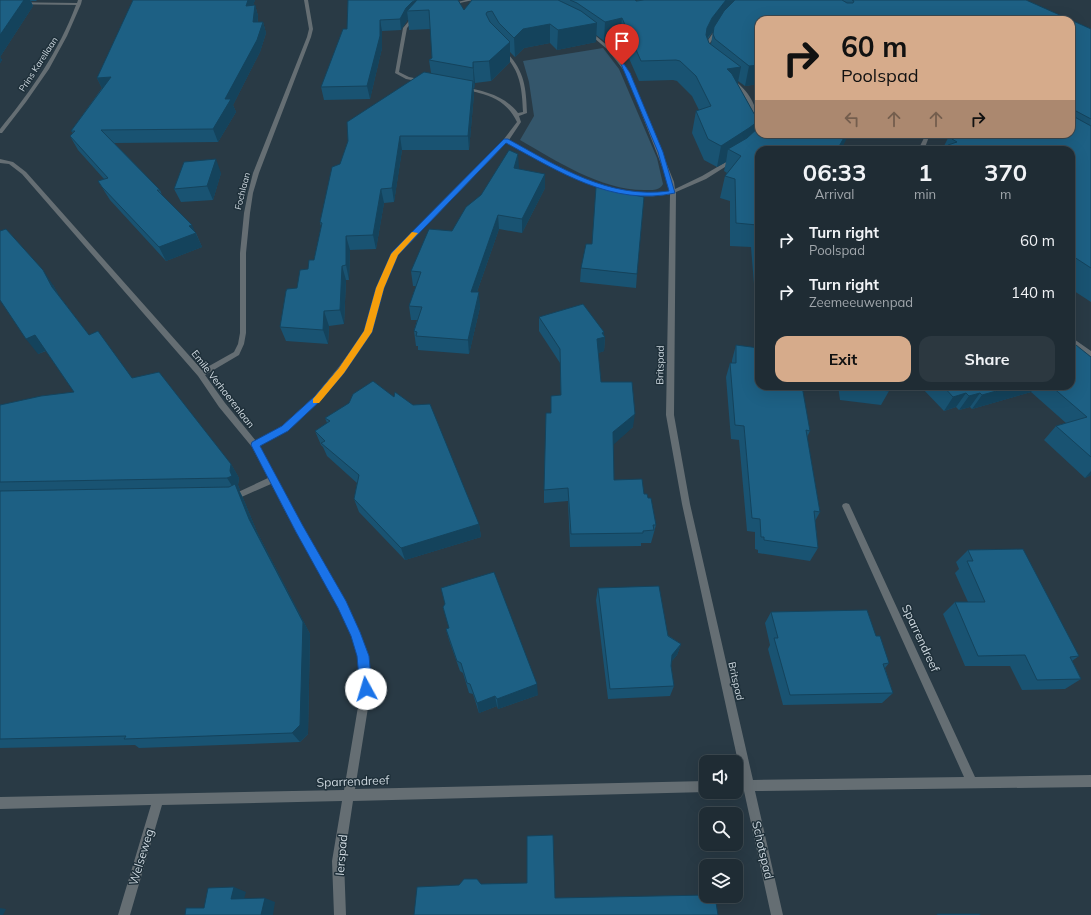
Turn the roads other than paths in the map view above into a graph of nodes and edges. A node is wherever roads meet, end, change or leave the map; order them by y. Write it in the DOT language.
graph roads {
  1 [pos="306,0"];
  2 [pos="471,0"];
  3 [pos="0,2"];
  4 [pos="79,2"];
  5 [pos="446,5"];
  6 [pos="424,11"];
  7 [pos="721,25"];
  8 [pos="585,30"];
  9 [pos="497,45"];
  10 [pos="705,56"];
  11 [pos="724,74"];
  12 [pos="429,82"];
  13 [pos="458,87"];
  14 [pos="517,115"];
  15 [pos="755,120"];
  16 [pos="0,132"];
  17 [pos="755,138"];
  18 [pos="506,140"];
  19 [pos="752,148"];
  20 [pos="742,155"];
  21 [pos="0,161"];
  22 [pos="673,192"];
  23 [pos="1075,342"];
  24 [pos="1091,355"];
  25 [pos="201,374"];
  26 [pos="255,445"];
  27 [pos="273,480"];
  28 [pos="221,496"];
  29 [pos="846,506"];
  30 [pos="1091,780"];
  31 [pos="972,782"];
  32 [pos="743,786"];
  33 [pos="748,786"];
  34 [pos="699,787"];
  35 [pos="349,794"];
  36 [pos="158,799"];
  37 [pos="0,804"];
  38 [pos="124,915"];
  39 [pos="340,915"];
  40 [pos="777,915"];
  1 -- 25 [label="street, Fochlaan"];
  2 -- 5 [label="street"];
  3 -- 4 [label="street"];
  4 -- 16 [label="street, Prins Karellaan"];
  6 -- 12 [label="street"];
  7 -- 10 [label="street"];
  8 -- 22 [label="street, Britspad"];
  9 -- 14 [label="street"];
  11 -- 15 [label="street"];
  13 -- 14 [label="street"];
  14 -- 18 [label="street"];
  17 -- 19 [label="street"];
  18 -- 22 [label="street"];
  18 -- 26 [label="street"];
  20 -- 22 [label="street"];
  21 -- 25 [label="street, Emile Verhaerenlaan"];
  22 -- 33 [label="street, Britspad"];
  23 -- 24 [label="street"];
  25 -- 26 [label="street, Emile Verhaerenlaan"];
  26 -- 27 [label="street, Emile Verhaerenlaan"];
  27 -- 28 [label="street"];
  27 -- 35 [label="street, Emile Verhaerenlaan"];
  29 -- 31 [label="street, Sparrendreef"];
  30 -- 31 [label="street"];
  31 -- 33 [label="street"];
  32 -- 33 [label="street"];
  33 -- 40 [label="street, Schotspad"];
  34 -- 35 [label="street, Sparrendreef"];
  35 -- 36 [label="street, Sparrendreef"];
  35 -- 39 [label="street, Ierspad"];
  36 -- 37 [label="street, Sparrendreef"];
  36 -- 38 [label="street, Welseweg"];
}
